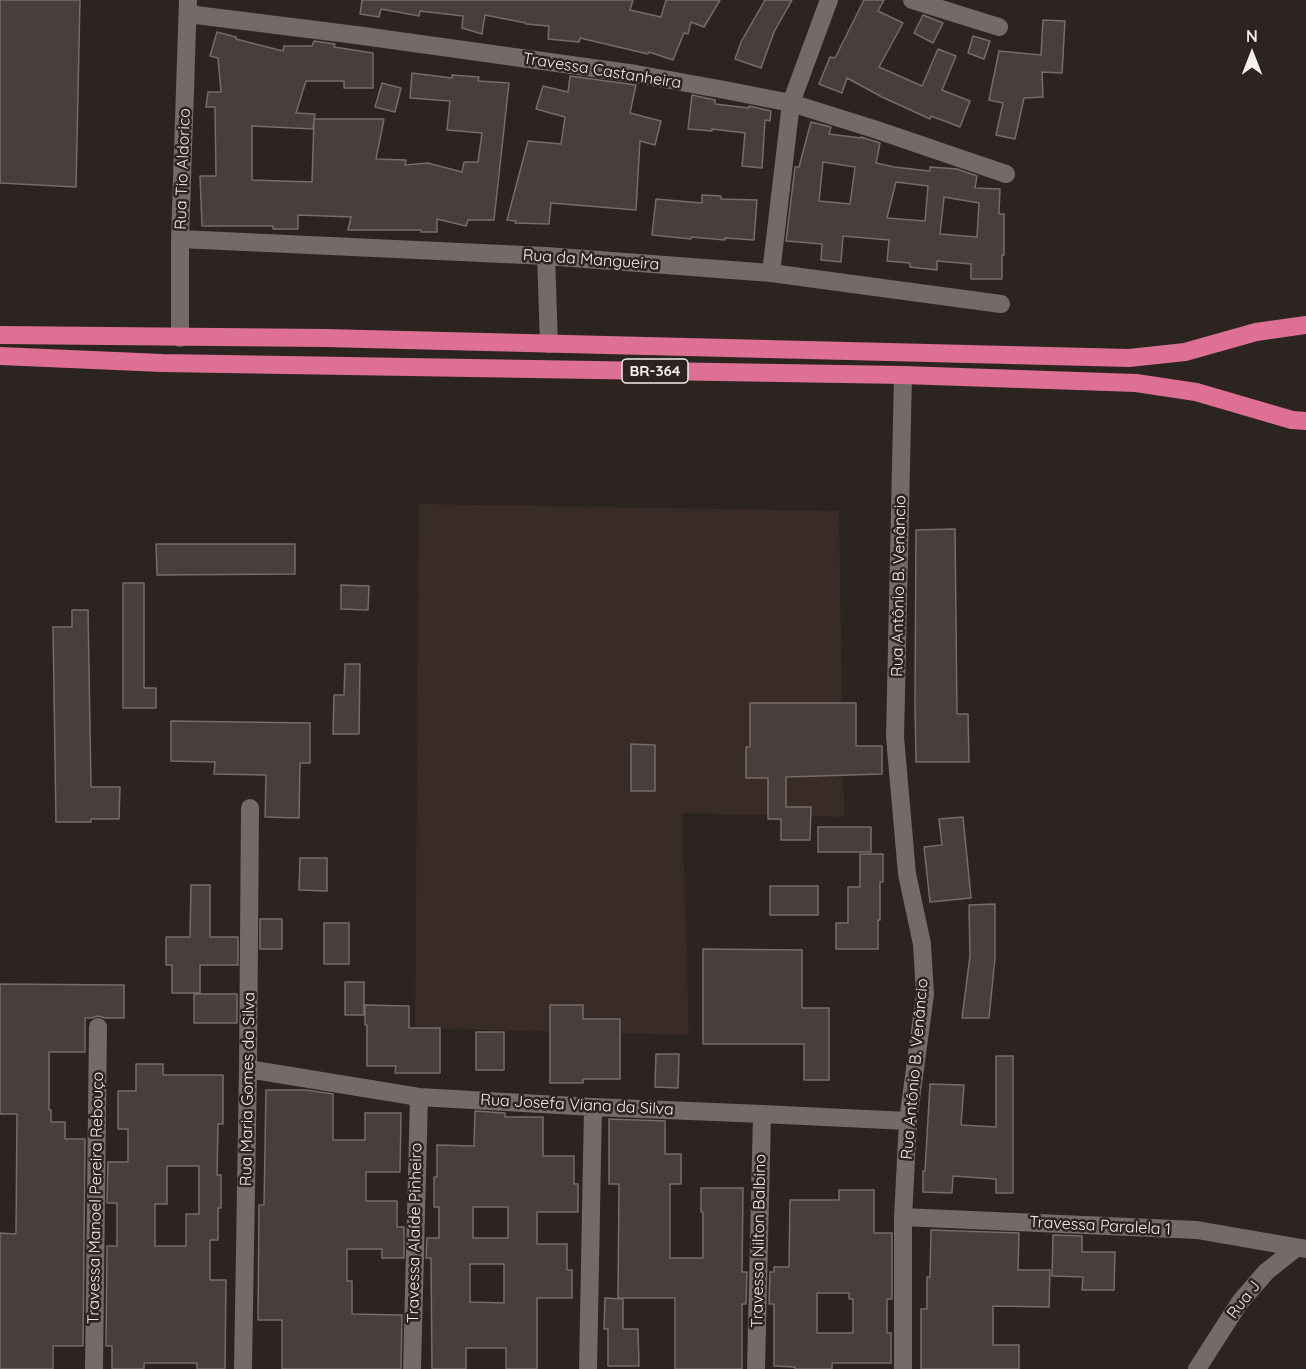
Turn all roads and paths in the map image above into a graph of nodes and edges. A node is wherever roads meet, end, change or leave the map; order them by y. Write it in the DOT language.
graph roads {
  1 [pos="830,0"];
  2 [pos="912,0"];
  3 [pos="188,7"];
  4 [pos="999,27"];
  5 [pos="791,104"];
  6 [pos="1006,174"];
  7 [pos="180,239"];
  8 [pos="546,256"];
  9 [pos="771,273"];
  10 [pos="1000,304"];
  11 [pos="1306,326"];
  12 [pos="0,335"];
  13 [pos="180,338"];
  14 [pos="549,344"];
  15 [pos="0,356"];
  16 [pos="903,375"];
  17 [pos="1306,421"];
  18 [pos="250,808"];
  19 [pos="98,1027"];
  20 [pos="248,1069"];
  21 [pos="418,1097"];
  22 [pos="593,1107"];
  23 [pos="762,1113"];
  24 [pos="908,1121"];
  25 [pos="903,1216"];
  26 [pos="1301,1248"];
  27 [pos="94,1369"];
  28 [pos="243,1369"];
  29 [pos="412,1369"];
  30 [pos="588,1369"];
  31 [pos="756,1369"];
  32 [pos="903,1369"];
  33 [pos="1197,1369"];
  1 -- 5 [label="street"];
  2 -- 4 [label="street"];
  3 -- 5 [label="street, Travessa Castanheira"];
  3 -- 7 [label="street, Rua Tio Aldorico"];
  5 -- 6 [label="street, Travessa Castanheira"];
  5 -- 9 [label="street"];
  7 -- 8 [label="street, Rua da Mangueira"];
  7 -- 13 [label="street, Rua Tio Aldorico"];
  8 -- 9 [label="street, Rua da Mangueira"];
  8 -- 14 [label="street"];
  9 -- 10 [label="street, Rua da Mangueira"];
  11 -- 14 [label="highway, BR-364"];
  12 -- 13 [label="highway, BR-364"];
  13 -- 14 [label="highway, BR-364"];
  15 -- 16 [label="highway, BR-364"];
  16 -- 17 [label="highway, BR-364"];
  16 -- 24 [label="street, Rua Antônio B. Venâncio"];
  18 -- 20 [label="street, Rua Maria Gomes da Silva"];
  19 -- 27 [label="street, Travessa Manoel Pereira Rebouço"];
  20 -- 21 [label="street, Rua Josefa Viana da Silva"];
  20 -- 28 [label="street, Rua Maria Gomes da Silva"];
  21 -- 22 [label="street, Rua Josefa Viana da Silva"];
  21 -- 29 [label="street, Travessa Alaíde Pinheiro"];
  22 -- 23 [label="street, Rua Josefa Viana da Silva"];
  22 -- 30 [label="street"];
  23 -- 24 [label="street, Rua Josefa Viana da Silva"];
  23 -- 31 [label="street, Travessa Nilton Balbino"];
  24 -- 25 [label="street, Rua Antônio B. Venâncio"];
  25 -- 26 [label="street, Travessa Paralela 1"];
  25 -- 32 [label="street, Rua Antônio B. Venâncio"];
  26 -- 33 [label="street, Rua J"];
}
